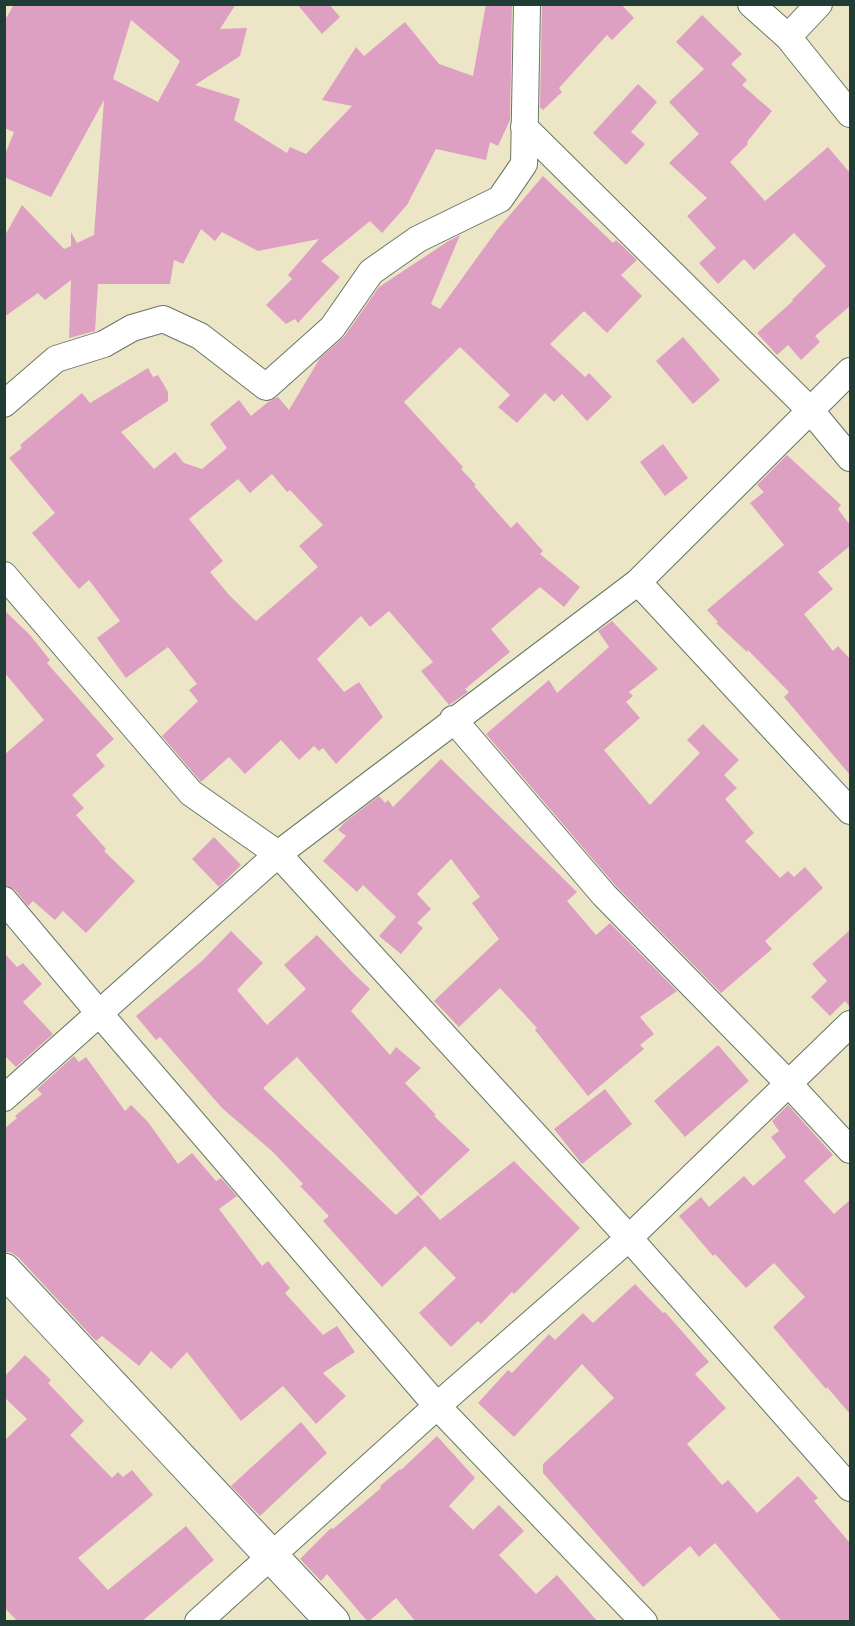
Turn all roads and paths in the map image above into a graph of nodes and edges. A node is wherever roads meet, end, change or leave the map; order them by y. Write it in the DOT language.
graph roads {
  1 [pos="527,4"];
  2 [pos="751,4"];
  3 [pos="819,4"];
  4 [pos="788,37"];
  5 [pos="850,114"];
  6 [pos="524,127"];
  7 [pos="850,370"];
  8 [pos="4,404"];
  9 [pos="811,411"];
  10 [pos="850,458"];
  11 [pos="4,575"];
  12 [pos="638,582"];
  13 [pos="453,719"];
  14 [pos="850,811"];
  15 [pos="278,854"];
  16 [pos="4,900"];
  17 [pos="99,1013"];
  18 [pos="850,1024"];
  19 [pos="788,1083"];
  20 [pos="4,1098"];
  21 [pos="850,1150"];
  22 [pos="629,1238"];
  23 [pos="4,1270"];
  24 [pos="437,1406"];
  25 [pos="850,1488"];
  26 [pos="271,1555"];
  27 [pos="198,1622"];
  28 [pos="333,1622"];
  29 [pos="644,1622"];
  1 -- 6 [label="street"];
  2 -- 4 [label="street"];
  3 -- 4 [label="street"];
  4 -- 5 [label="street"];
  6 -- 8 [label="street"];
  6 -- 9 [label="street"];
  7 -- 9 [label="street"];
  9 -- 10 [label="street"];
  9 -- 12 [label="street"];
  11 -- 15 [label="street"];
  12 -- 13 [label="street"];
  12 -- 14 [label="street"];
  13 -- 15 [label="street"];
  13 -- 19 [label="street"];
  15 -- 17 [label="street"];
  15 -- 22 [label="street"];
  16 -- 17 [label="street"];
  17 -- 20 [label="street"];
  17 -- 24 [label="street"];
  18 -- 19 [label="street"];
  19 -- 21 [label="street"];
  19 -- 22 [label="street"];
  22 -- 24 [label="street"];
  22 -- 25 [label="street"];
  23 -- 26 [label="street"];
  24 -- 26 [label="street"];
  24 -- 29 [label="street"];
  26 -- 27 [label="street"];
  26 -- 28 [label="street"];
}
